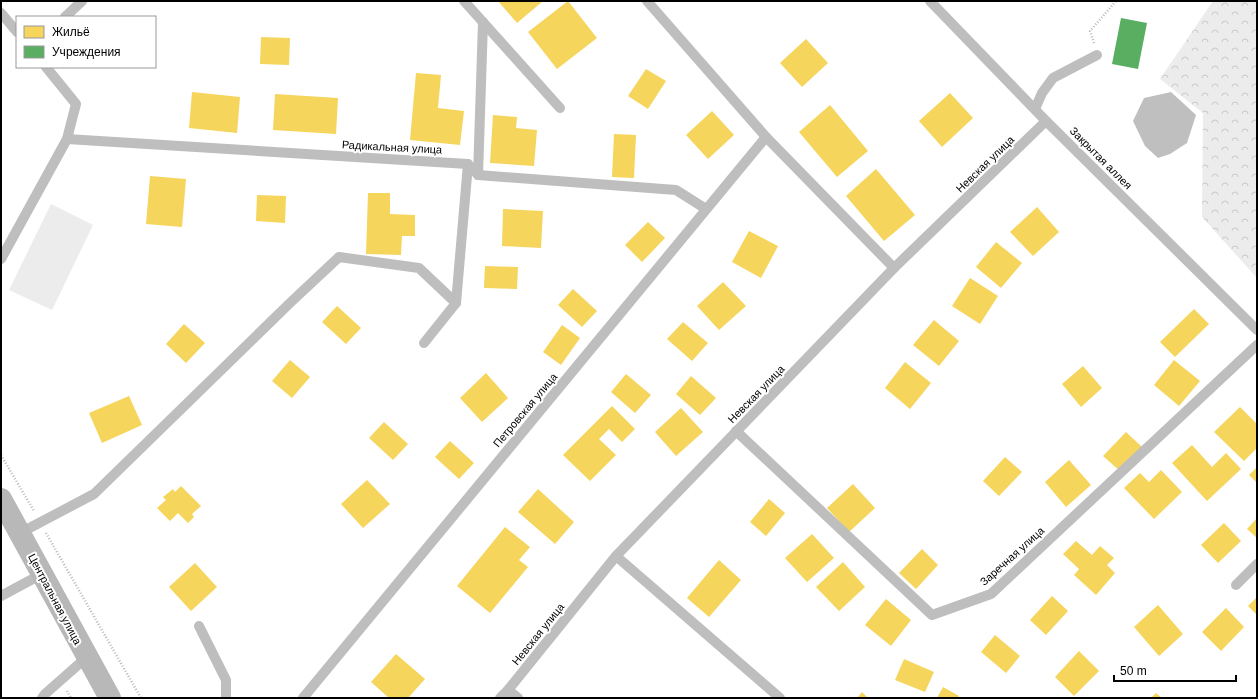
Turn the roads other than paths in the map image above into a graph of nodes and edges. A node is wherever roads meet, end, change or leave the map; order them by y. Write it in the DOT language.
graph roads {
  1 [pos="82,1"];
  2 [pos="464,1"];
  3 [pos="647,1"];
  4 [pos="930,1"];
  5 [pos="1,13"];
  6 [pos="65,16"];
  7 [pos="483,22"];
  8 [pos="16,31"];
  9 [pos="1097,55"];
  10 [pos="47,68"];
  11 [pos="560,108"];
  12 [pos="1035,109"];
  13 [pos="1046,121"];
  14 [pos="766,137"];
  15 [pos="66,139"];
  16 [pos="468,164"];
  17 [pos="478,175"];
  18 [pos="706,209"];
  19 [pos="1,259"];
  20 [pos="894,268"];
  21 [pos="456,303"];
  22 [pos="1257,330"];
  23 [pos="424,343"];
  24 [pos="1257,345"];
  25 [pos="736,432"];
  26 [pos="1,499"];
  27 [pos="20,532"];
  28 [pos="616,556"];
  29 [pos="1257,564"];
  30 [pos="42,574"];
  31 [pos="1236,585"];
  32 [pos="1,596"];
  33 [pos="199,626"];
  34 [pos="87,657"];
  35 [pos="508,690"];
  36 [pos="42,698"];
  37 [pos="110,698"];
  38 [pos="226,698"];
  39 [pos="303,698"];
  40 [pos="500,698"];
  41 [pos="518,698"];
  42 [pos="780,698"];
  1 -- 6 [label="lane"];
  2 -- 7 [label="lane"];
  3 -- 14 [label="lane"];
  4 -- 12 [label="lane, Закрытая аллея"];
  5 -- 8 [label="lane"];
  7 -- 11 [label="lane"];
  7 -- 17 [label="lane"];
  9 -- 12 [label="lane"];
  10 -- 15 [label="lane"];
  12 -- 13 [label="lane, Закрытая аллея"];
  13 -- 20 [label="lane, Невская улица"];
  13 -- 22 [label="lane, Закрытая аллея"];
  14 -- 18 [label="lane, Петровская улица"];
  14 -- 20 [label="lane"];
  15 -- 16 [label="lane, Радикальная улица"];
  15 -- 19 [label="lane"];
  16 -- 17 [label="lane"];
  16 -- 21 [label="lane"];
  17 -- 18 [label="lane"];
  18 -- 39 [label="lane, Петровская улица"];
  20 -- 25 [label="lane, Невская улица"];
  21 -- 23 [label="lane"];
  21 -- 27 [label="lane"];
  24 -- 25 [label="lane, Заречная улица"];
  25 -- 28 [label="lane, Невская улица"];
  26 -- 27 [label="street, Центральная улица"];
  27 -- 30 [label="street, Центральная улица"];
  28 -- 35 [label="lane, Невская улица"];
  28 -- 42 [label="lane"];
  29 -- 31 [label="lane"];
  30 -- 32 [label="lane"];
  30 -- 34 [label="street, Центральная улица"];
  33 -- 38 [label="lane"];
  34 -- 36 [label="lane"];
  34 -- 37 [label="street, Центральная улица"];
  35 -- 40 [label="lane, Невская улица"];
  35 -- 41 [label="lane"];
}
